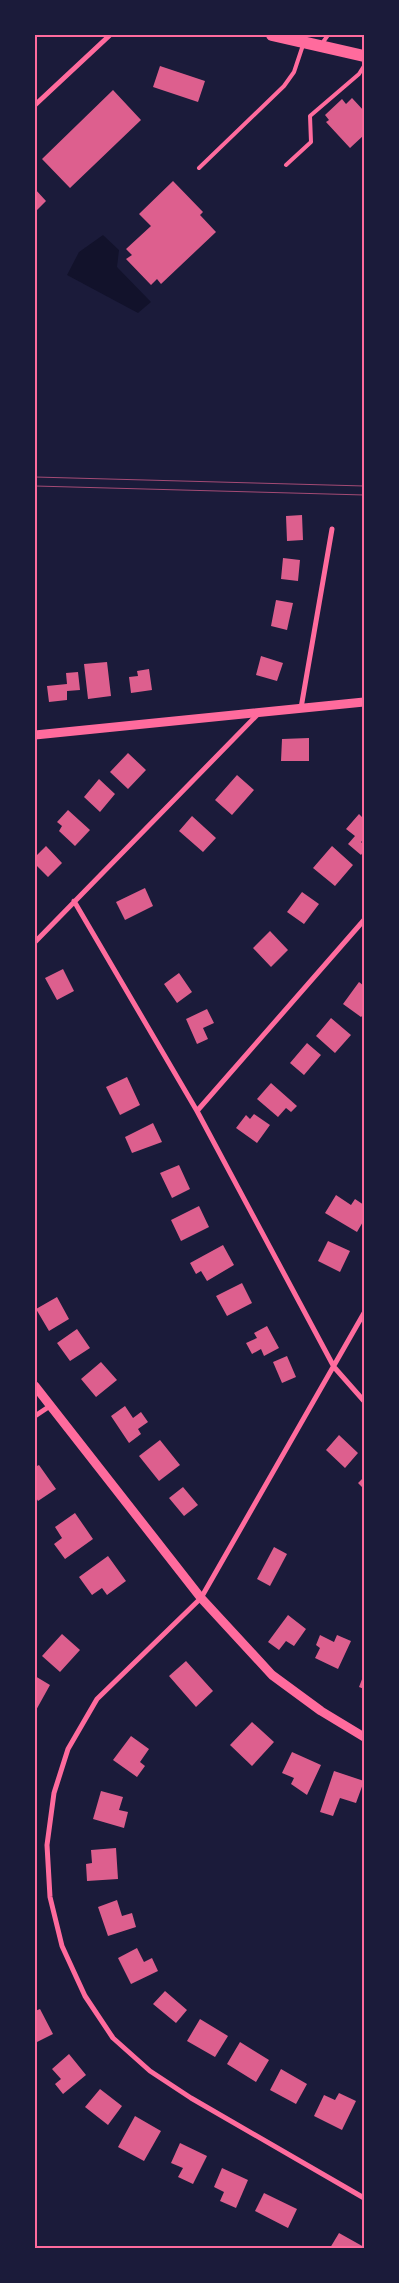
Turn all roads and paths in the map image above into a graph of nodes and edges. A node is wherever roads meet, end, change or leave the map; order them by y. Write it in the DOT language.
graph roads {
  1 [pos="110,35"];
  2 [pos="272,35"];
  3 [pos="328,35"];
  4 [pos="304,43"];
  5 [pos="320,47"];
  6 [pos="364,56"];
  7 [pos="364,66"];
  8 [pos="35,105"];
  9 [pos="286,165"];
  10 [pos="199,168"];
  11 [pos="332,529"];
  12 [pos="364,702"];
  13 [pos="301,708"];
  14 [pos="260,712"];
  15 [pos="35,735"];
  16 [pos="74,902"];
  17 [pos="364,920"];
  18 [pos="35,942"];
  19 [pos="197,1111"];
  20 [pos="364,1313"];
  21 [pos="334,1367"];
  22 [pos="35,1386"];
  23 [pos="364,1401"];
  24 [pos="50,1406"];
  25 [pos="35,1416"];
  26 [pos="201,1598"];
  27 [pos="364,1737"];
  28 [pos="364,2198"];
  1 -- 8 [label="street"];
  2 -- 4 [label="main road"];
  3 -- 5 [label="lane"];
  4 -- 5 [label="main road"];
  4 -- 10 [label="lane"];
  5 -- 6 [label="main road"];
  7 -- 9 [label="lane"];
  11 -- 13 [label="street"];
  12 -- 13 [label="street"];
  13 -- 14 [label="street"];
  14 -- 15 [label="street"];
  14 -- 16 [label="street"];
  16 -- 18 [label="street"];
  16 -- 19 [label="street"];
  17 -- 19 [label="street"];
  19 -- 21 [label="street"];
  20 -- 21 [label="street"];
  21 -- 23 [label="street"];
  21 -- 26 [label="street"];
  22 -- 24 [label="street"];
  24 -- 25 [label="street"];
  24 -- 26 [label="street"];
  26 -- 27 [label="street"];
  26 -- 28 [label="street"];
}
